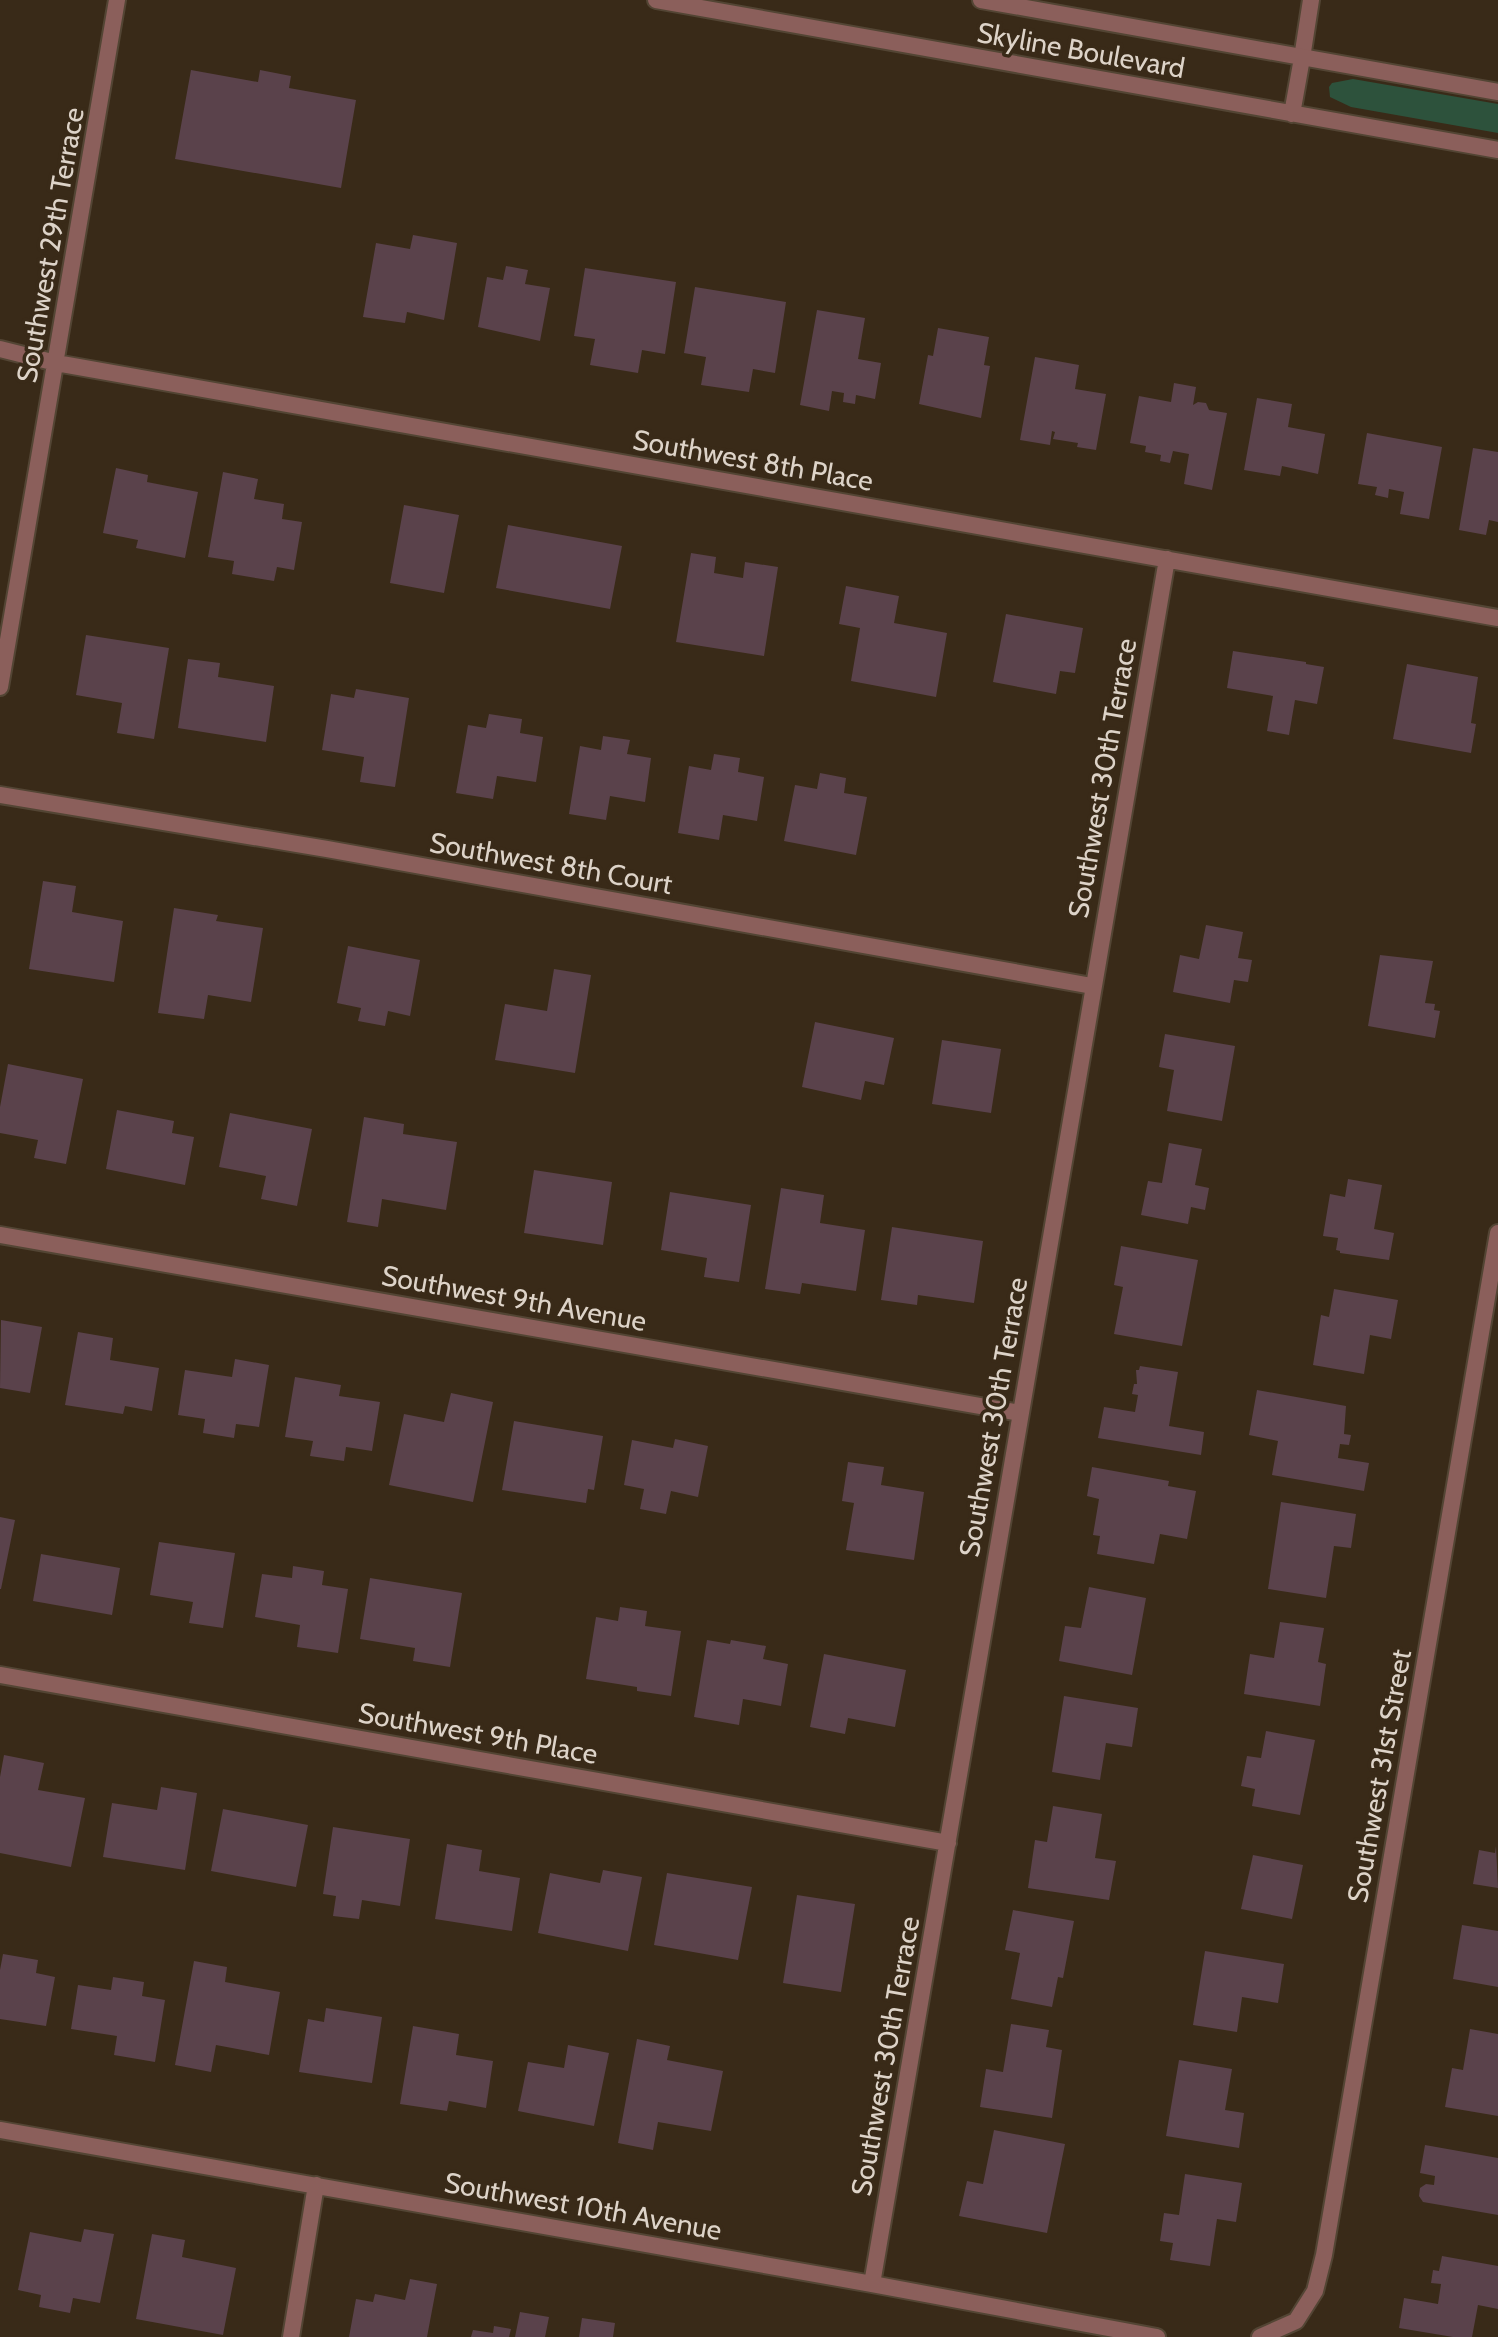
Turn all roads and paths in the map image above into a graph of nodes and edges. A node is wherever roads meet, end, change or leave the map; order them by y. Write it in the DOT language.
graph roads {
  1 [pos="117,0"];
  2 [pos="656,0"];
  3 [pos="981,0"];
  4 [pos="1311,0"];
  5 [pos="1302,58"];
  6 [pos="1498,92"];
  7 [pos="1292,114"];
  8 [pos="1498,150"];
  9 [pos="0,349"];
  10 [pos="56,363"];
  11 [pos="1167,559"];
  12 [pos="1498,618"];
  13 [pos="0,687"];
  14 [pos="0,795"];
  15 [pos="1092,986"];
  16 [pos="1498,1233"];
  17 [pos="0,1235"];
  18 [pos="1020,1413"];
  19 [pos="0,1675"];
  20 [pos="948,1843"];
  21 [pos="0,2130"];
  22 [pos="316,2185"];
  23 [pos="872,2284"];
  24 [pos="291,2337"];
  25 [pos="1157,2337"];
  26 [pos="1260,2337"];
  1 -- 10 [label="street, Southwest 29th Terrace"];
  2 -- 7 [label="street, Skyline Boulevard"];
  3 -- 5 [label="street, Skyline Boulevard"];
  4 -- 5 [label="street"];
  5 -- 6 [label="street, Skyline Boulevard"];
  5 -- 7 [label="street"];
  7 -- 8 [label="street, Skyline Boulevard"];
  9 -- 10 [label="street, Southwest 8th Place"];
  10 -- 11 [label="street, Southwest 8th Place"];
  10 -- 13 [label="street, Southwest 29th Terrace"];
  11 -- 12 [label="street, Southwest 8th Place"];
  11 -- 15 [label="street, Southwest 30th Terrace"];
  14 -- 15 [label="street, Southwest 8th Court"];
  15 -- 18 [label="street, Southwest 30th Terrace"];
  16 -- 26 [label="street, Southwest 31st Street"];
  17 -- 18 [label="street, Southwest 9th Avenue"];
  18 -- 20 [label="street, Southwest 30th Terrace"];
  19 -- 20 [label="street, Southwest 9th Place"];
  20 -- 23 [label="street, Southwest 30th Terrace"];
  21 -- 22 [label="street, Southwest 10th Avenue"];
  22 -- 23 [label="street, Southwest 10th Avenue"];
  22 -- 24 [label="street"];
  23 -- 25 [label="street, Southwest 10th Avenue"];
}
